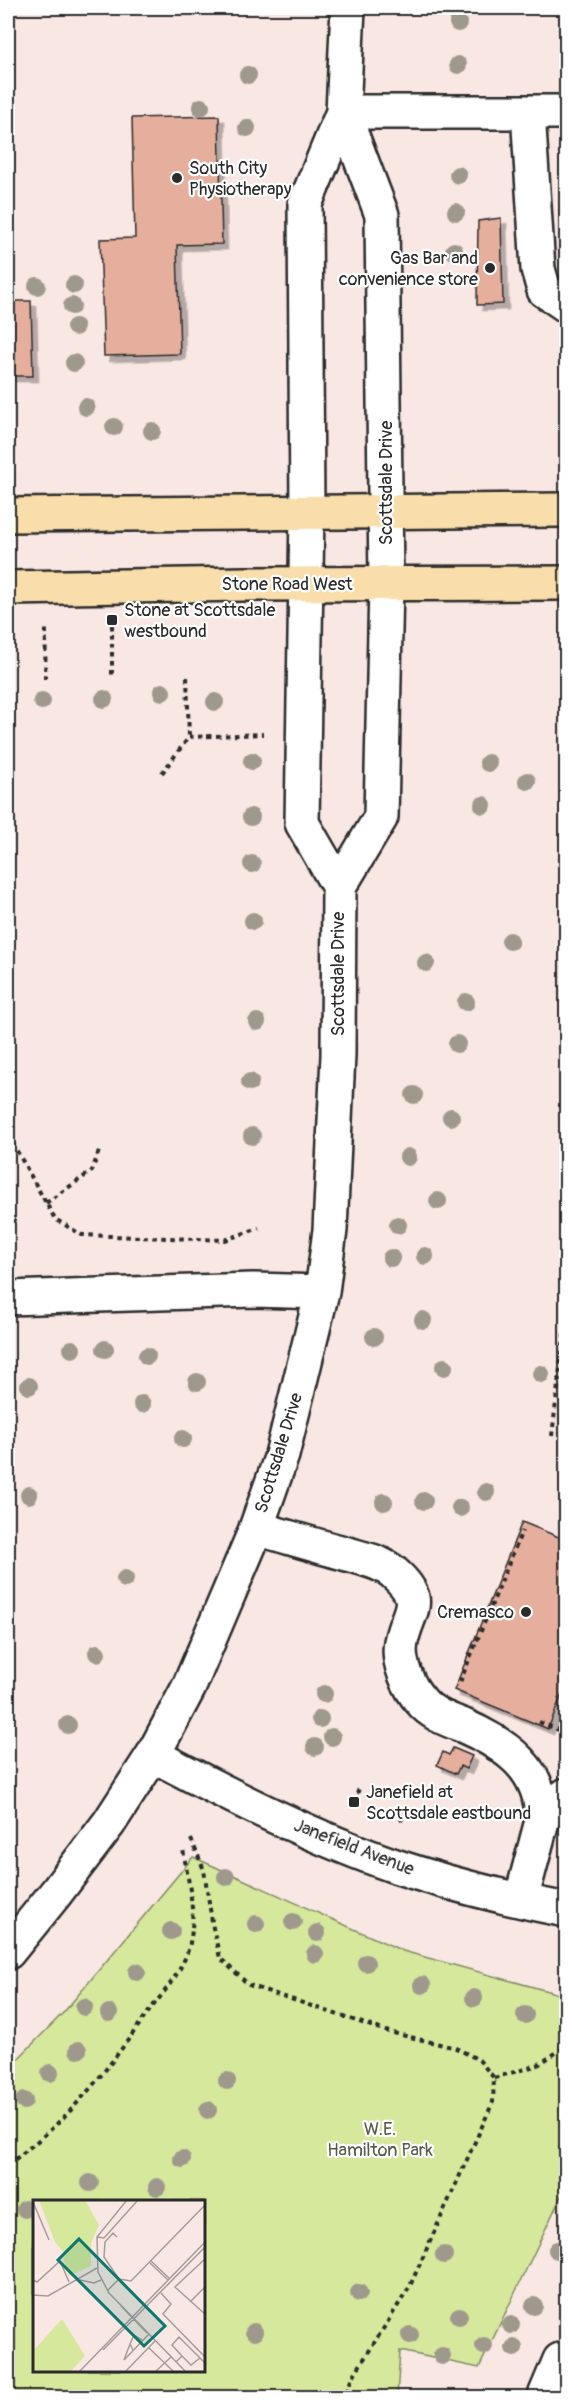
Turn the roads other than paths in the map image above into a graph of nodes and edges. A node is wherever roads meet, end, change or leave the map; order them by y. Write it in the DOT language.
graph roads {
  1 [pos="348,8"];
  2 [pos="343,111"];
  3 [pos="528,112"];
  4 [pos="567,112"];
  5 [pos="567,305"];
  6 [pos="567,510"];
  7 [pos="307,512"];
  8 [pos="386,512"];
  9 [pos="8,515"];
  10 [pos="567,583"];
  11 [pos="307,584"];
  12 [pos="386,584"];
  13 [pos="8,588"];
  14 [pos="339,886"];
  15 [pos="321,1293"];
  16 [pos="8,1298"];
  17 [pos="256,1528"];
  18 [pos="153,1755"];
  19 [pos="567,1795"];
  20 [pos="542,1821"];
  21 [pos="521,1900"];
  22 [pos="567,1910"];
  23 [pos="8,1952"];
  24 [pos="564,2355"];
  25 [pos="544,2397"];
  1 -- 2 [label="street, Scottsdale Drive"];
  2 -- 3 [label="street"];
  2 -- 7 [label="street, Scottsdale Drive"];
  2 -- 8 [label="street, Scottsdale Drive"];
  3 -- 4 [label="street"];
  3 -- 5 [label="street"];
  6 -- 8 [label="main road"];
  7 -- 8 [label="main road"];
  7 -- 9 [label="main road"];
  7 -- 11 [label="street, Scottsdale Drive"];
  8 -- 12 [label="street, Scottsdale Drive"];
  10 -- 12 [label="main road, Stone Road West"];
  11 -- 12 [label="main road, Stone Road West"];
  11 -- 13 [label="main road, Stone Road West"];
  11 -- 14 [label="street, Scottsdale Drive"];
  12 -- 14 [label="street, Scottsdale Drive"];
  14 -- 15 [label="street, Scottsdale Drive"];
  15 -- 16 [label="street"];
  15 -- 17 [label="street, Scottsdale Drive"];
  17 -- 18 [label="street, Scottsdale Drive"];
  17 -- 20 [label="street"];
  18 -- 21 [label="street, Janefield Avenue"];
  18 -- 23 [label="street, Scottsdale Drive"];
  19 -- 20 [label="street"];
  20 -- 21 [label="street"];
  21 -- 22 [label="street, Janefield Avenue"];
  24 -- 25 [label="street"];
}
